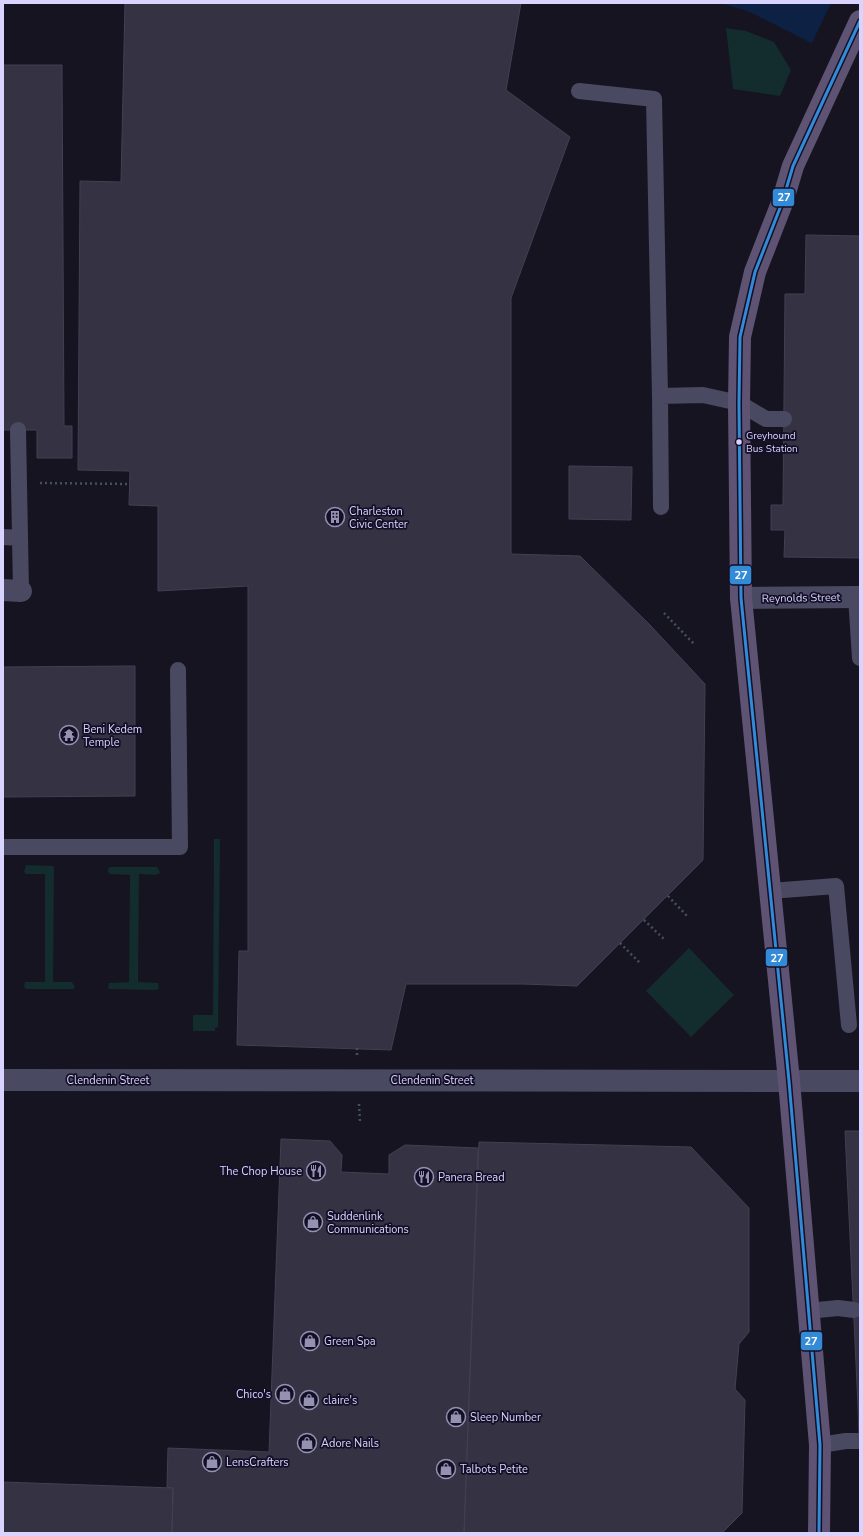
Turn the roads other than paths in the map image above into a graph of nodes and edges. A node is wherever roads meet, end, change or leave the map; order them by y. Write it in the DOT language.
graph roads {
  1 [pos="860,21"];
  2 [pos="579,91"];
  3 [pos="660,396"];
  4 [pos="738,403"];
  5 [pos="784,419"];
  6 [pos="18,430"];
  7 [pos="661,507"];
  8 [pos="3,537"];
  9 [pos="20,538"];
  10 [pos="12,591"];
  11 [pos="858,597"];
  12 [pos="741,598"];
  13 [pos="860,658"];
  14 [pos="178,670"];
  15 [pos="3,847"];
  16 [pos="770,891"];
  17 [pos="848,1025"];
  18 [pos="3,1080"];
  19 [pos="789,1081"];
  20 [pos="860,1081"];
  21 [pos="808,1310"];
  22 [pos="854,1310"];
  23 [pos="859,1441"];
  24 [pos="820,1445"];
  25 [pos="819,1533"];
  1 -- 4 [label="main road"];
  2 -- 3 [label="lane"];
  3 -- 4 [label="lane"];
  3 -- 7 [label="lane"];
  4 -- 5 [label="lane"];
  4 -- 12 [label="main road"];
  6 -- 9 [label="lane"];
  8 -- 9 [label="lane"];
  9 -- 10 [label="lane"];
  11 -- 12 [label="street, Reynolds Street"];
  11 -- 13 [label="lane"];
  12 -- 16 [label="main road"];
  14 -- 15 [label="lane"];
  16 -- 17 [label="lane"];
  16 -- 19 [label="main road"];
  18 -- 19 [label="street, Clendenin Street"];
  19 -- 20 [label="street, Clendenin Street"];
  19 -- 21 [label="main road"];
  21 -- 22 [label="lane"];
  21 -- 24 [label="main road"];
  23 -- 24 [label="lane"];
  24 -- 25 [label="main road"];
}
